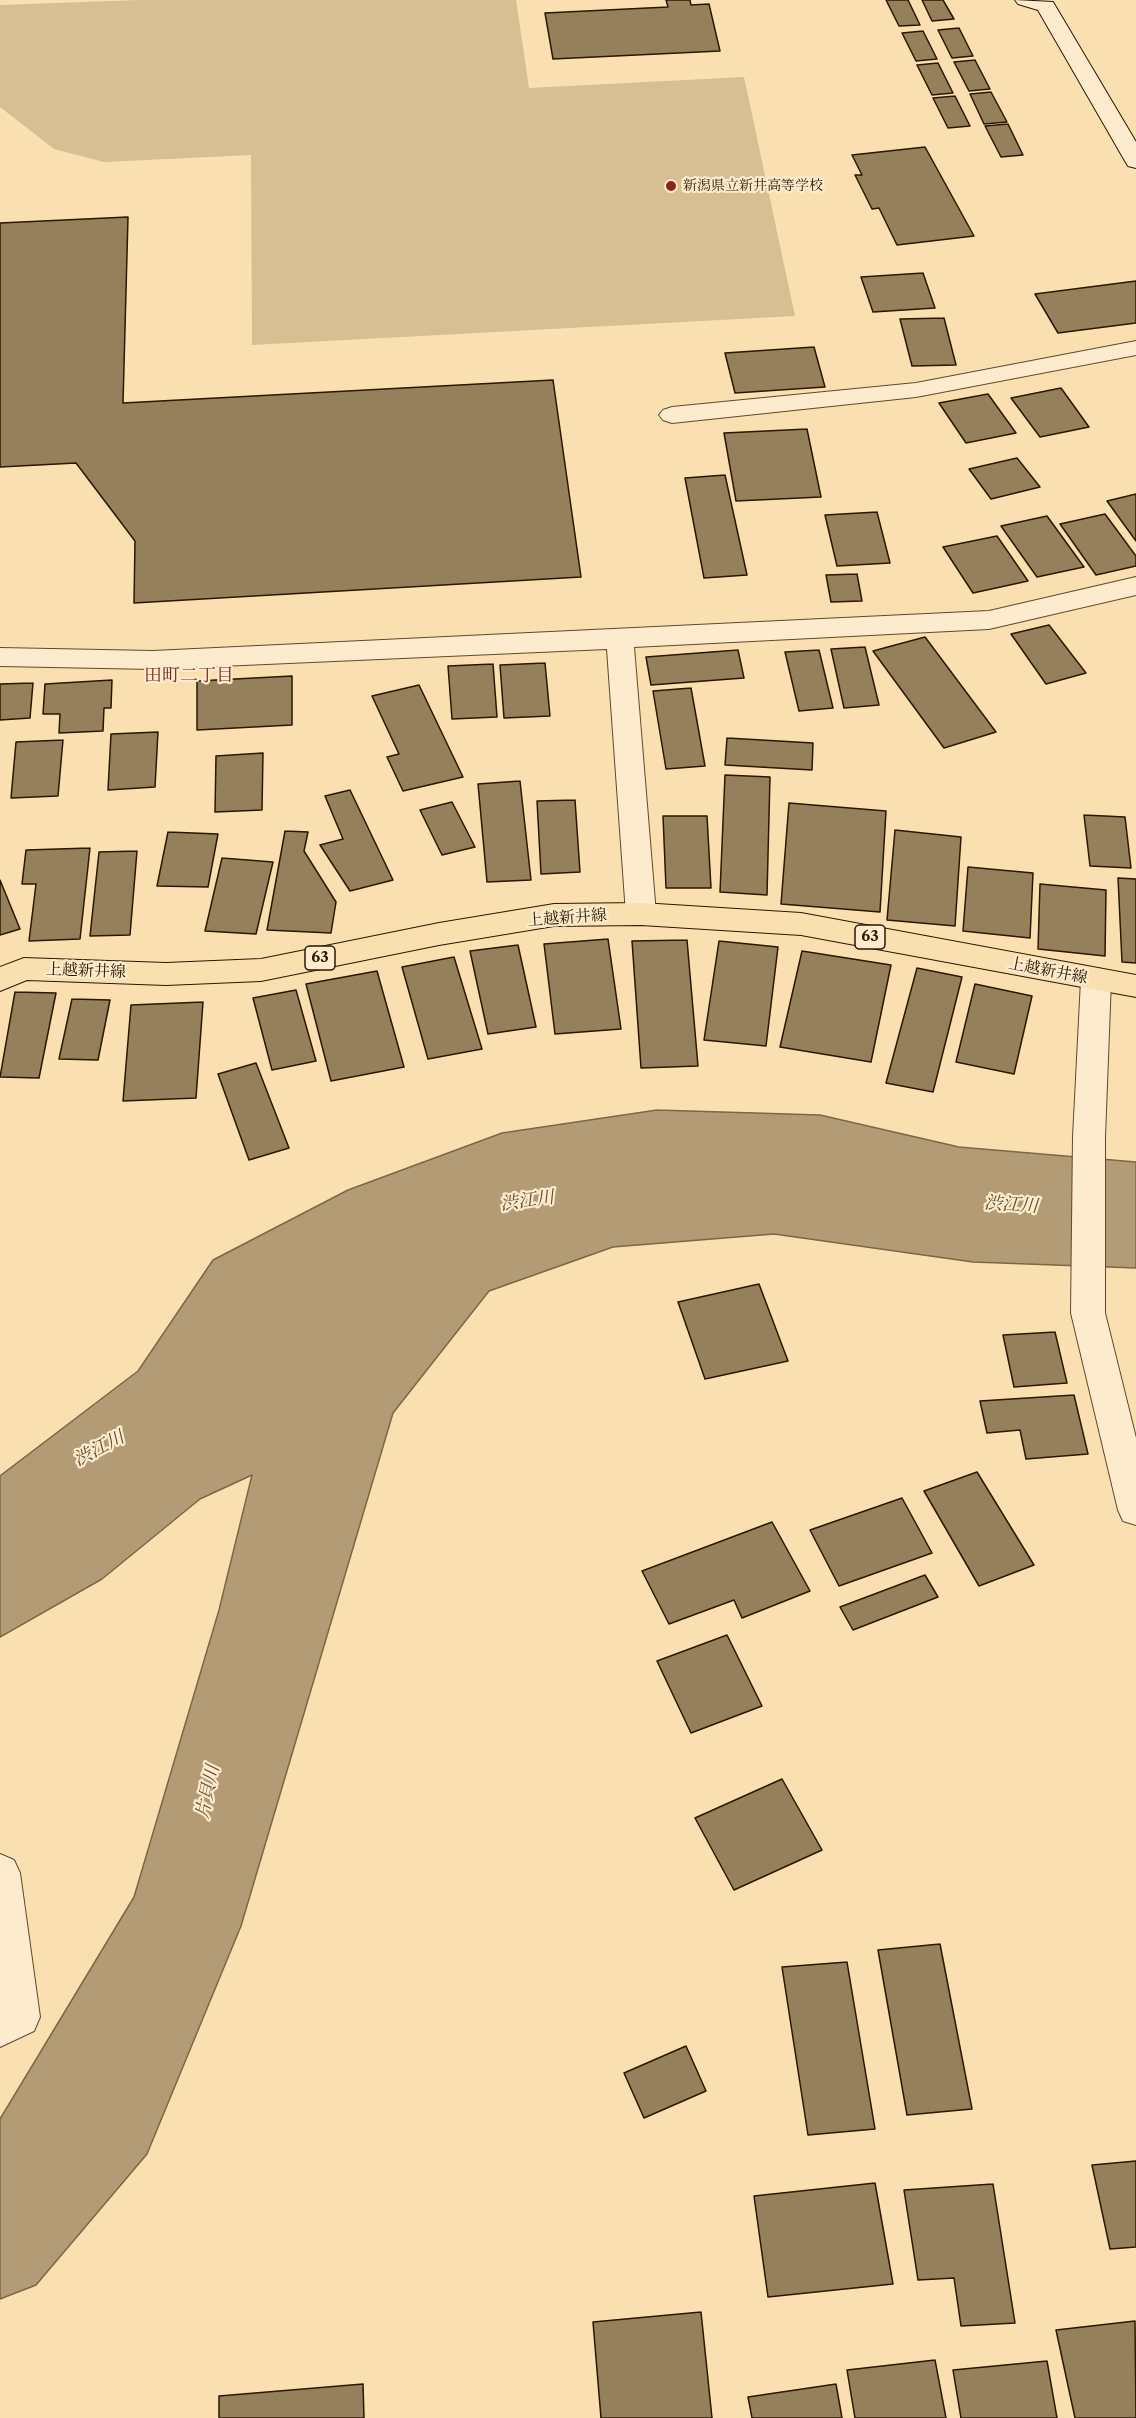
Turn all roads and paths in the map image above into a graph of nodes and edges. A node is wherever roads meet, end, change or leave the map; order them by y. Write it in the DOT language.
graph roads {
  1 [pos="1025,0"];
  2 [pos="1136,161"];
  3 [pos="1136,348"];
  4 [pos="672,415"];
  5 [pos="1136,586"];
  6 [pos="620,639"];
  7 [pos="0,657"];
  8 [pos="641,915"];
  9 [pos="0,980"];
  10 [pos="1096,980"];
  11 [pos="1136,987"];
  12 [pos="1136,1510"];
  13 [pos="0,1873"];
  14 [pos="0,2027"];
  1 -- 2 [label="street"];
  3 -- 4 [label="street"];
  5 -- 6 [label="street"];
  6 -- 7 [label="street"];
  6 -- 8 [label="street"];
  8 -- 9 [label="main road, 上越新井線 / 63"];
  8 -- 10 [label="main road, 上越新井線 / 63"];
  10 -- 11 [label="main road, 上越新井線 / 63"];
  10 -- 12 [label="street"];
  13 -- 14 [label="street"];
}
